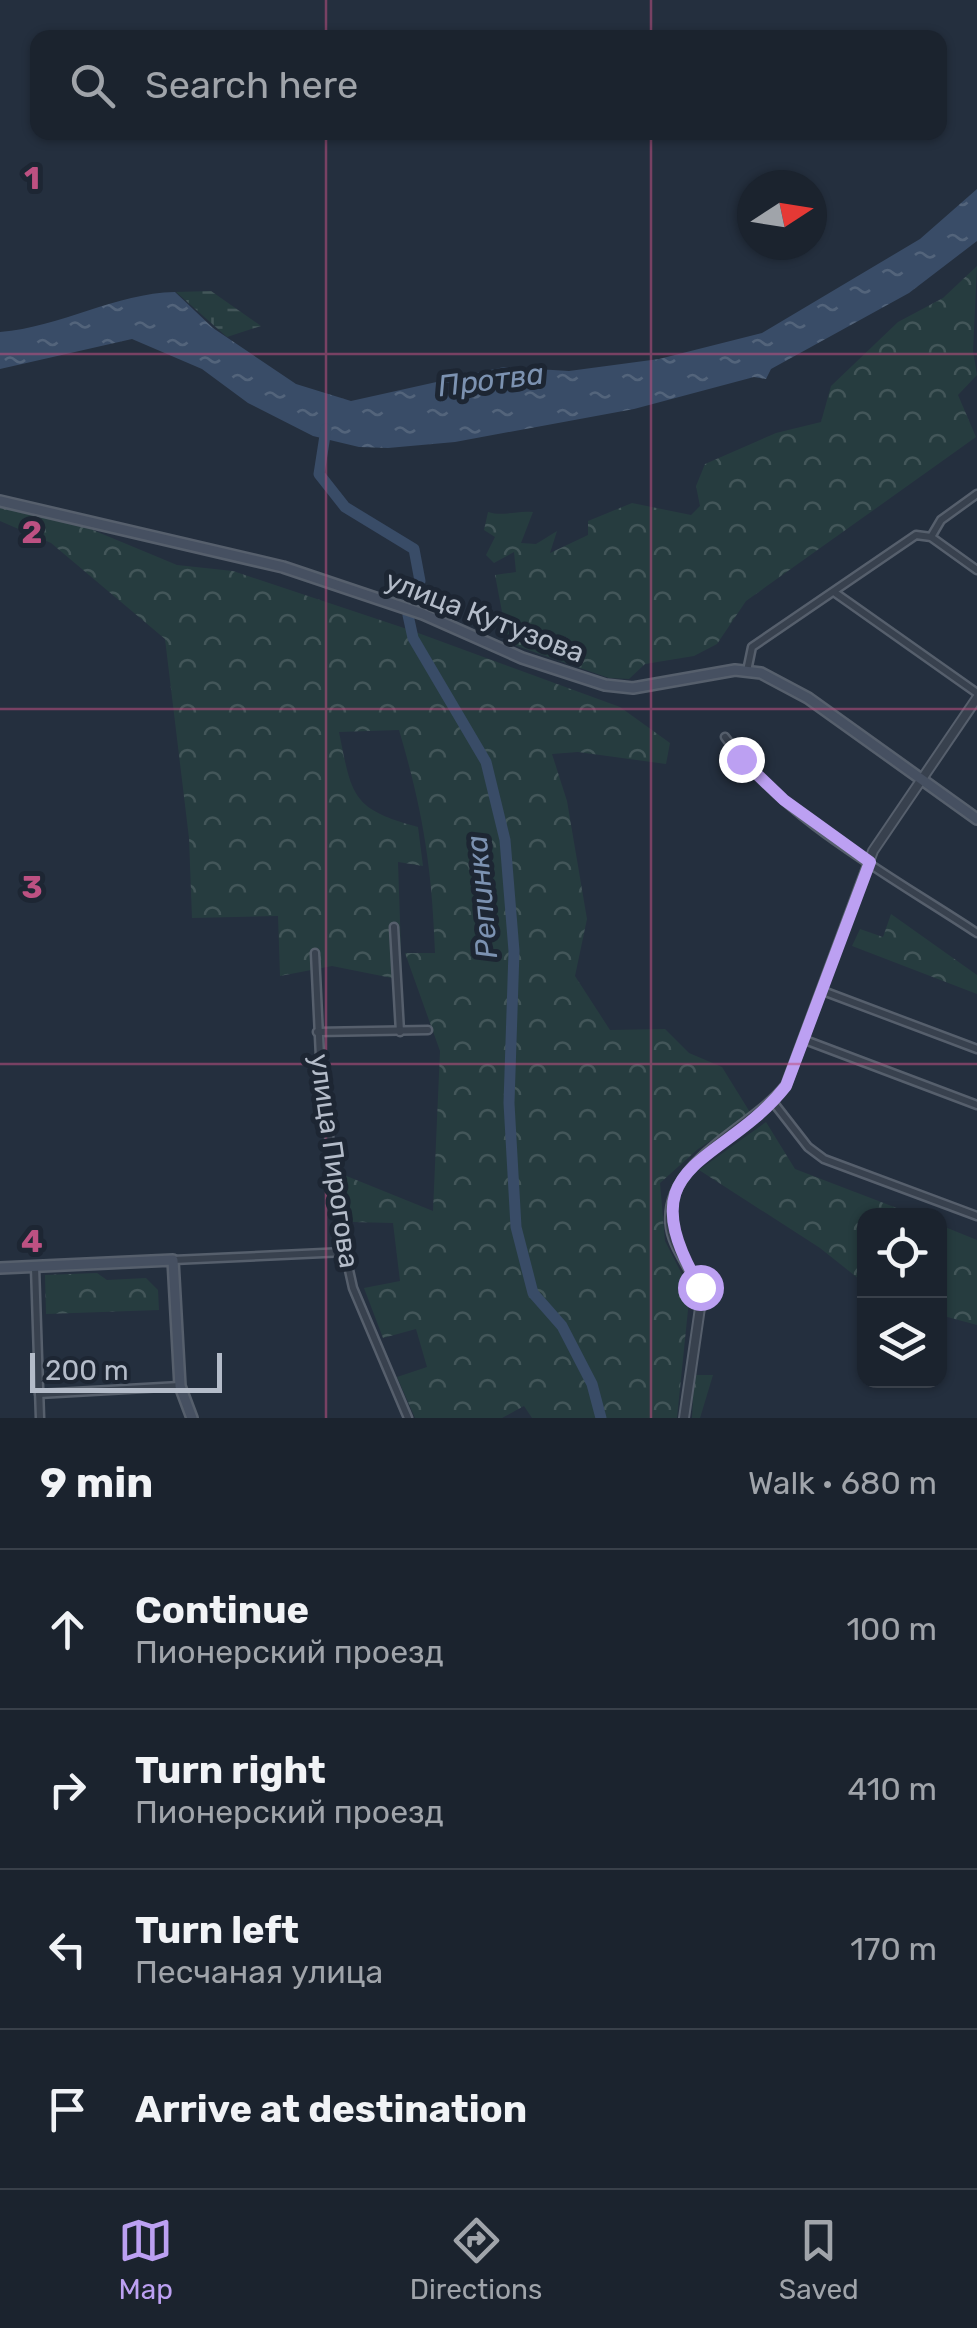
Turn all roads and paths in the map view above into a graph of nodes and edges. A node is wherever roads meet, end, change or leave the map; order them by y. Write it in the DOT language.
graph roads {
  1 [pos="977,494"];
  2 [pos="0,502"];
  3 [pos="931,537"];
  4 [pos="977,570"];
  5 [pos="834,592"];
  6 [pos="747,671"];
  7 [pos="977,696"];
  8 [pos="725,737"];
  9 [pos="921,779"];
  10 [pos="977,818"];
  11 [pos="870,862"];
  12 [pos="394,927"];
  13 [pos="977,933"];
  14 [pos="315,953"];
  15 [pos="824,992"];
  16 [pos="428,1030"];
  17 [pos="318,1032"];
  18 [pos="400,1032"];
  19 [pos="805,1040"];
  20 [pos="977,1049"];
  21 [pos="773,1102"];
  22 [pos="977,1105"];
  23 [pos="977,1216"];
  24 [pos="344,1252"];
  25 [pos="174,1260"];
  26 [pos="35,1267"];
  27 [pos="0,1268"];
  28 [pos="180,1386"];
  29 [pos="39,1394"];
  30 [pos="40,1418"];
  31 [pos="192,1418"];
  32 [pos="408,1418"];
  33 [pos="684,1418"];
  1 -- 3 [label="street"];
  2 -- 6 [label="main road, улица Кутузова"];
  3 -- 4 [label="street"];
  3 -- 5 [label="street"];
  5 -- 6 [label="street"];
  5 -- 7 [label="street"];
  6 -- 9 [label="main road, улица Кутузова"];
  7 -- 9 [label="street"];
  8 -- 11 [label="street"];
  9 -- 10 [label="main road, улица Кутузова"];
  9 -- 11 [label="street"];
  11 -- 13 [label="street"];
  11 -- 15 [label="street"];
  12 -- 18 [label="street"];
  14 -- 17 [label="street, улица Пирогова"];
  15 -- 19 [label="street"];
  15 -- 20 [label="street"];
  16 -- 18 [label="street"];
  17 -- 18 [label="street"];
  17 -- 24 [label="street, улица Пирогова"];
  19 -- 21 [label="street"];
  19 -- 22 [label="street"];
  21 -- 23 [label="street"];
  21 -- 33 [label="street"];
  24 -- 25 [label="street"];
  24 -- 32 [label="street, улица Пирогова"];
  25 -- 26 [label="main road"];
  25 -- 28 [label="main road"];
  26 -- 27 [label="main road"];
  26 -- 29 [label="street"];
  28 -- 29 [label="street"];
  28 -- 31 [label="main road"];
  29 -- 30 [label="street"];
}
